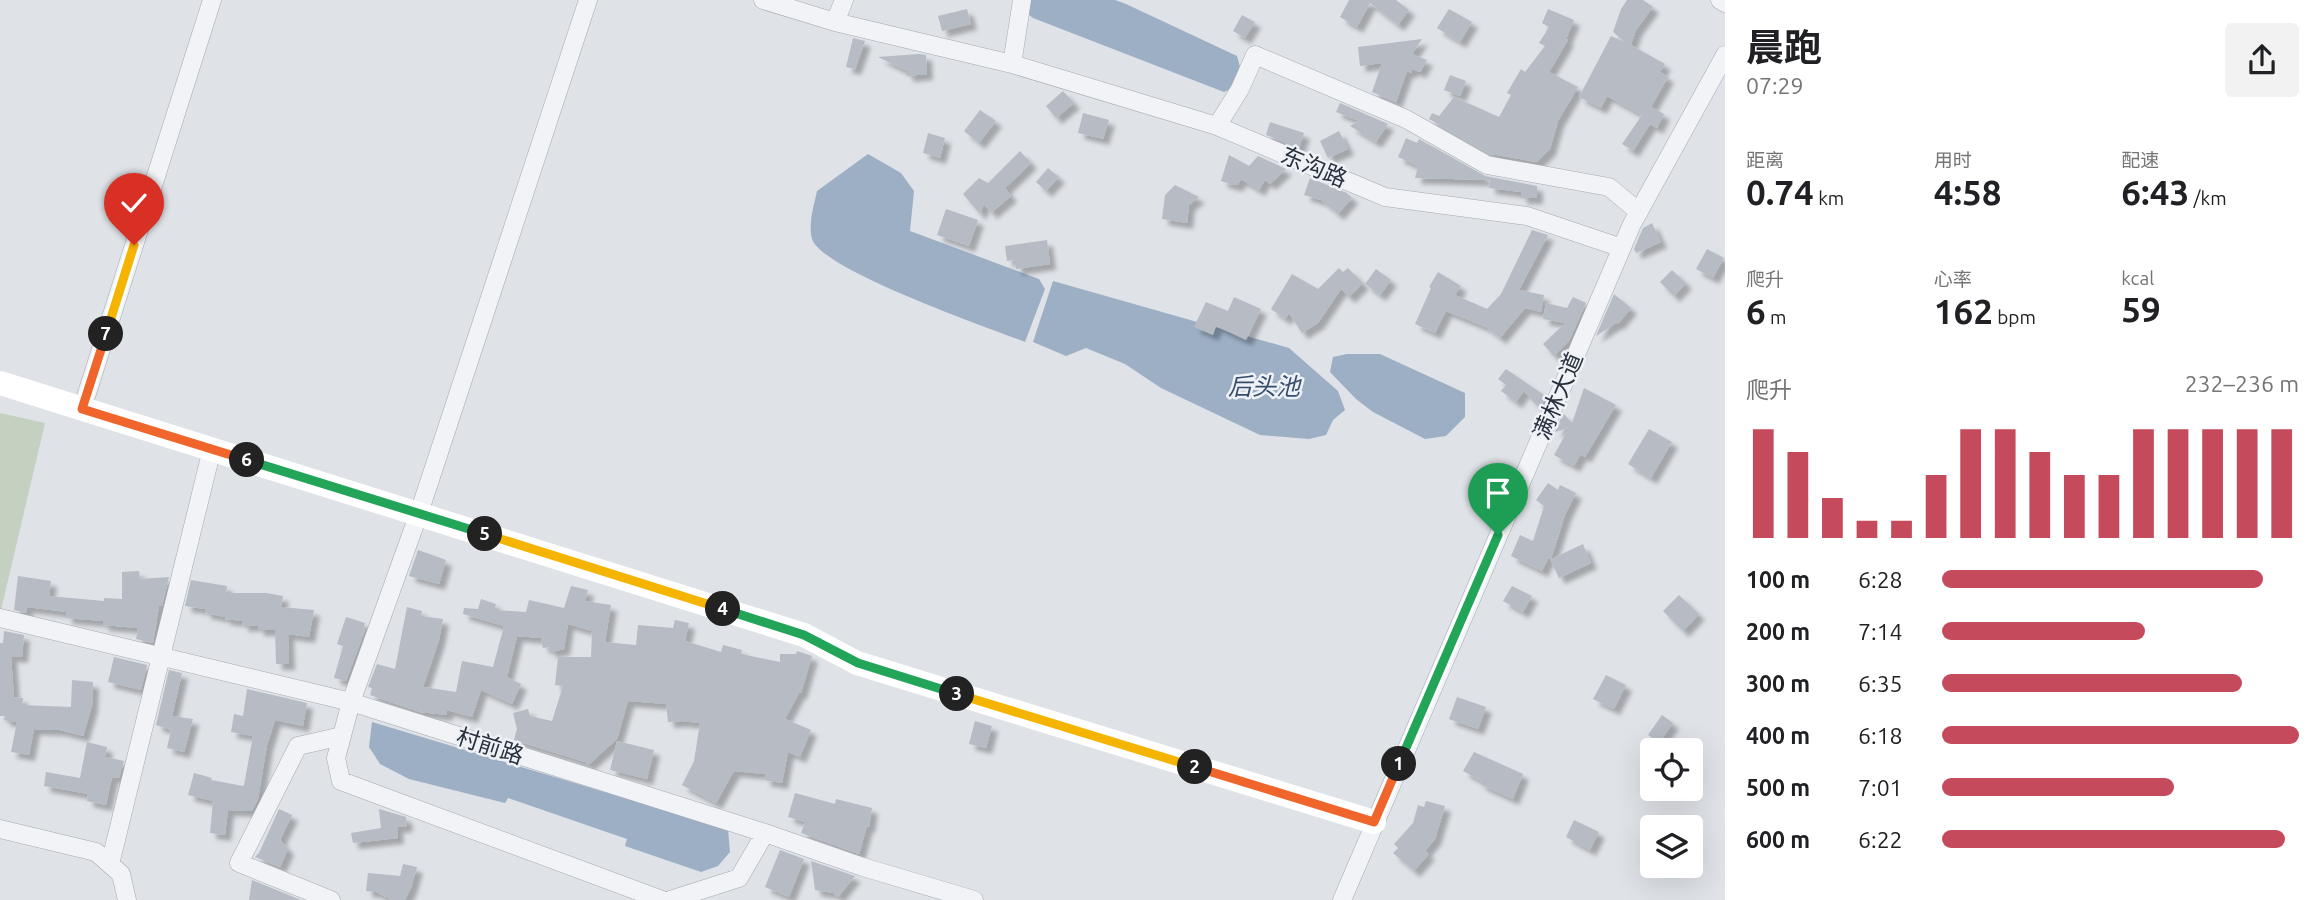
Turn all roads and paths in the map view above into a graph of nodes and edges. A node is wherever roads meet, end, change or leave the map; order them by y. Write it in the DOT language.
graph roads {
  1 [pos="212,0"];
  2 [pos="588,0"];
  3 [pos="763,0"];
  4 [pos="844,0"];
  5 [pos="1022,0"];
  6 [pos="1720,0"];
  7 [pos="1725,3"];
  8 [pos="835,22"];
  9 [pos="1725,55"];
  10 [pos="1012,64"];
  11 [pos="1217,126"];
  12 [pos="1639,212"];
  13 [pos="1622,248"];
  14 [pos="0,383"];
  15 [pos="82,409"];
  16 [pos="212,449"];
  17 [pos="419,513"];
  18 [pos="0,618"];
  19 [pos="160,657"];
  20 [pos="351,702"];
  21 [pos="342,736"];
  22 [pos="1374,822"];
  23 [pos="0,829"];
  24 [pos="765,833"];
  25 [pos="110,864"];
  26 [pos="127,900"];
  27 [pos="331,900"];
  28 [pos="662,900"];
  29 [pos="670,900"];
  30 [pos="974,900"];
  31 [pos="1342,900"];
  1 -- 15 [label="street"];
  2 -- 17 [label="street"];
  3 -- 8 [label="street, 东沟路"];
  4 -- 8 [label="street"];
  5 -- 10 [label="street"];
  6 -- 7 [label="street"];
  8 -- 10 [label="street, 东沟路"];
  9 -- 12 [label="street, 满林大道"];
  10 -- 11 [label="street, 东沟路"];
  11 -- 12 [label="street"];
  11 -- 13 [label="street, 东沟路"];
  12 -- 13 [label="street, 满林大道"];
  13 -- 22 [label="street, 满林大道"];
  14 -- 15 [label="street"];
  15 -- 16 [label="street"];
  16 -- 17 [label="street"];
  16 -- 19 [label="street"];
  17 -- 20 [label="street"];
  17 -- 22 [label="street"];
  18 -- 19 [label="street, 村前路"];
  19 -- 20 [label="street, 村前路"];
  19 -- 25 [label="street"];
  20 -- 21 [label="street"];
  20 -- 24 [label="street, 村前路"];
  21 -- 27 [label="street"];
  21 -- 28 [label="street"];
  22 -- 31 [label="street, 满林大道"];
  23 -- 25 [label="street"];
  24 -- 29 [label="street"];
  24 -- 30 [label="street, 村前路"];
  25 -- 26 [label="street"];
}
